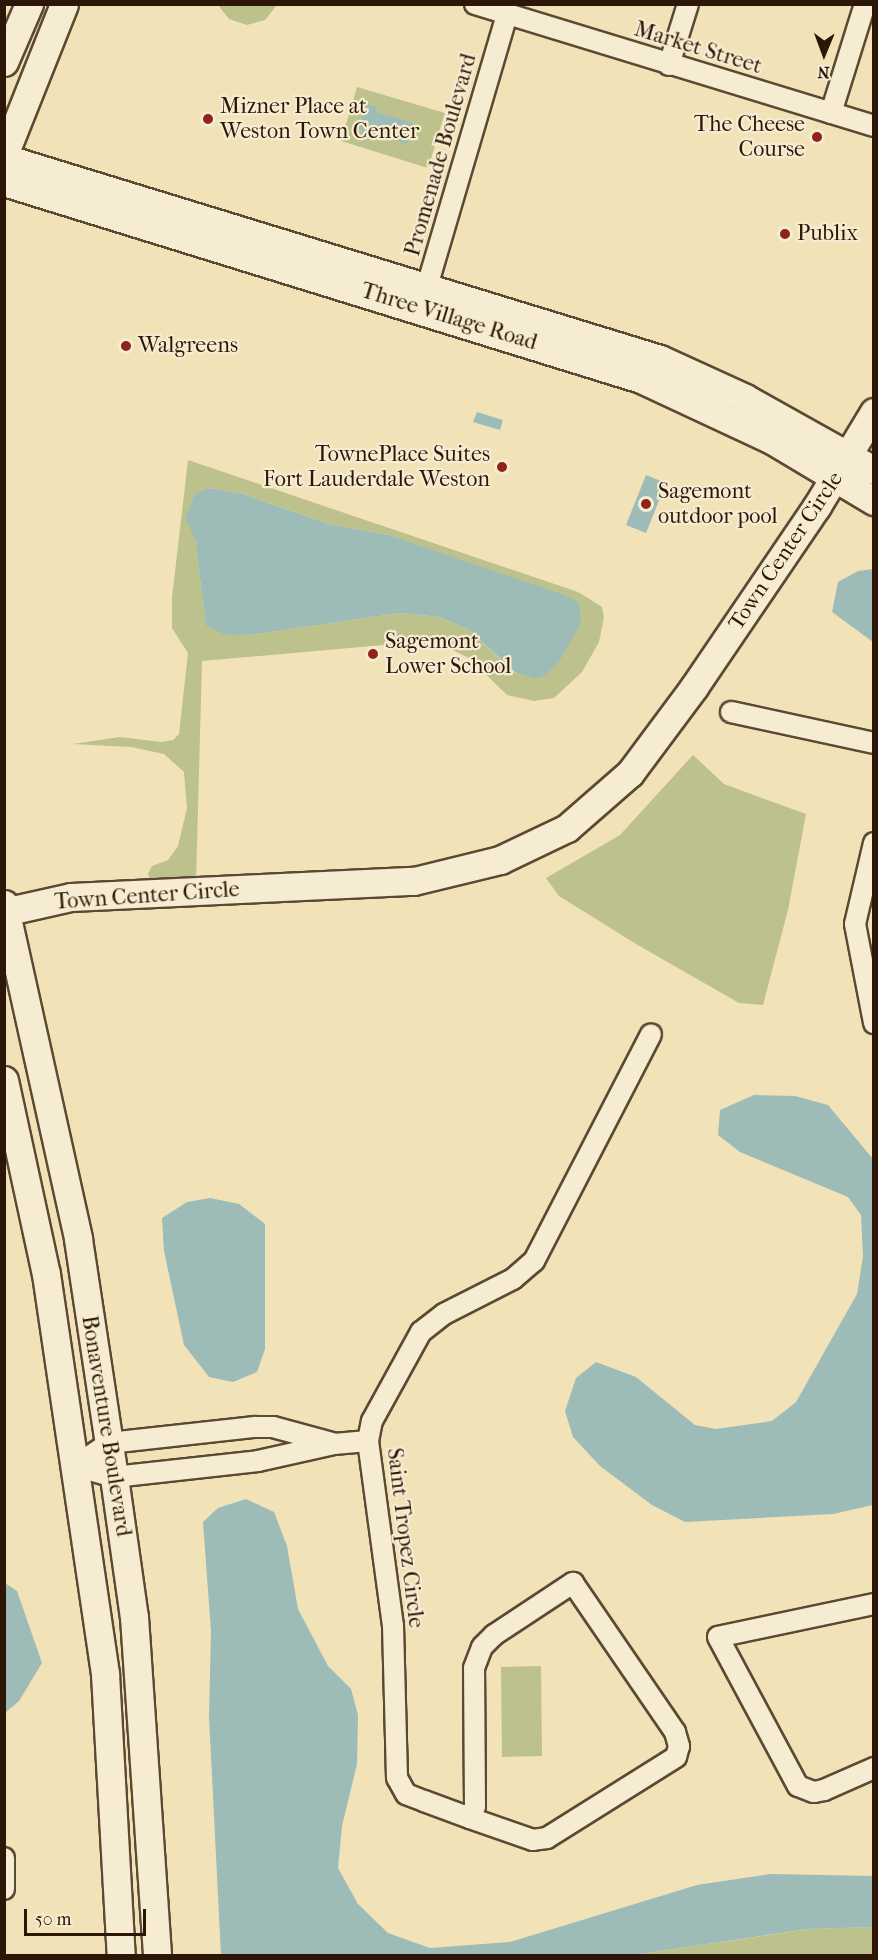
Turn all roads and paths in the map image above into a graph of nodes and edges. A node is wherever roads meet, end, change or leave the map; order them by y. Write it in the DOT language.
graph roads {
  1 [pos="29,4"];
  2 [pos="64,4"];
  3 [pos="475,4"];
  4 [pos="688,4"];
  5 [pos="865,4"];
  6 [pos="507,15"];
  7 [pos="4,62"];
  8 [pos="669,65"];
  9 [pos="831,113"];
  10 [pos="873,126"];
  11 [pos="4,156"];
  12 [pos="4,182"];
  13 [pos="424,297"];
  14 [pos="873,412"];
  15 [pos="844,465"];
  16 [pos="873,470"];
  17 [pos="873,501"];
  18 [pos="731,712"];
  19 [pos="873,743"];
  20 [pos="873,843"];
  21 [pos="5,909"];
  22 [pos="873,1023"];
  23 [pos="651,1034"];
  24 [pos="4,1080"];
  25 [pos="368,1441"];
  26 [pos="109,1443"];
  27 [pos="334,1444"];
  28 [pos="75,1466"];
  29 [pos="114,1477"];
  30 [pos="873,1605"];
  31 [pos="873,1768"];
  32 [pos="470,1818"];
  33 [pos="4,1858"];
  34 [pos="4,1889"];
  35 [pos="121,1956"];
  36 [pos="157,1956"];
  1 -- 7 [label="street"];
  2 -- 11 [label="street"];
  3 -- 6 [label="street, Market Street"];
  4 -- 8 [label="street"];
  5 -- 9 [label="street"];
  6 -- 8 [label="street, Market Street"];
  6 -- 13 [label="street, Promenade Boulevard"];
  8 -- 9 [label="street, Market Street"];
  9 -- 10 [label="street, Market Street"];
  11 -- 13 [label="street, Three Village Road"];
  12 -- 13 [label="street, Three Village Road"];
  13 -- 15 [label="street, Three Village Road"];
  14 -- 15 [label="street, Town Center Circle"];
  15 -- 16 [label="street, Three Village Road"];
  15 -- 17 [label="street, Three Village Road"];
  15 -- 21 [label="street, Town Center Circle"];
  18 -- 19 [label="street"];
  20 -- 22 [label="street"];
  21 -- 26 [label="street, Bonaventure Boulevard"];
  23 -- 25 [label="street, Saint Tropez Circle"];
  24 -- 28 [label="street, Bonaventure Boulevard"];
  25 -- 27 [label="street"];
  25 -- 32 [label="street, Saint Tropez Circle"];
  26 -- 27 [label="street"];
  26 -- 28 [label="street"];
  26 -- 29 [label="street, Bonaventure Boulevard"];
  27 -- 29 [label="street"];
  28 -- 29 [label="street"];
  28 -- 35 [label="street, Bonaventure Boulevard"];
  29 -- 36 [label="street, Bonaventure Boulevard"];
  30 -- 31 [label="street"];
  32 -- 32 [label="street, Saint Tropez Circle"];
  33 -- 34 [label="street"];
}
